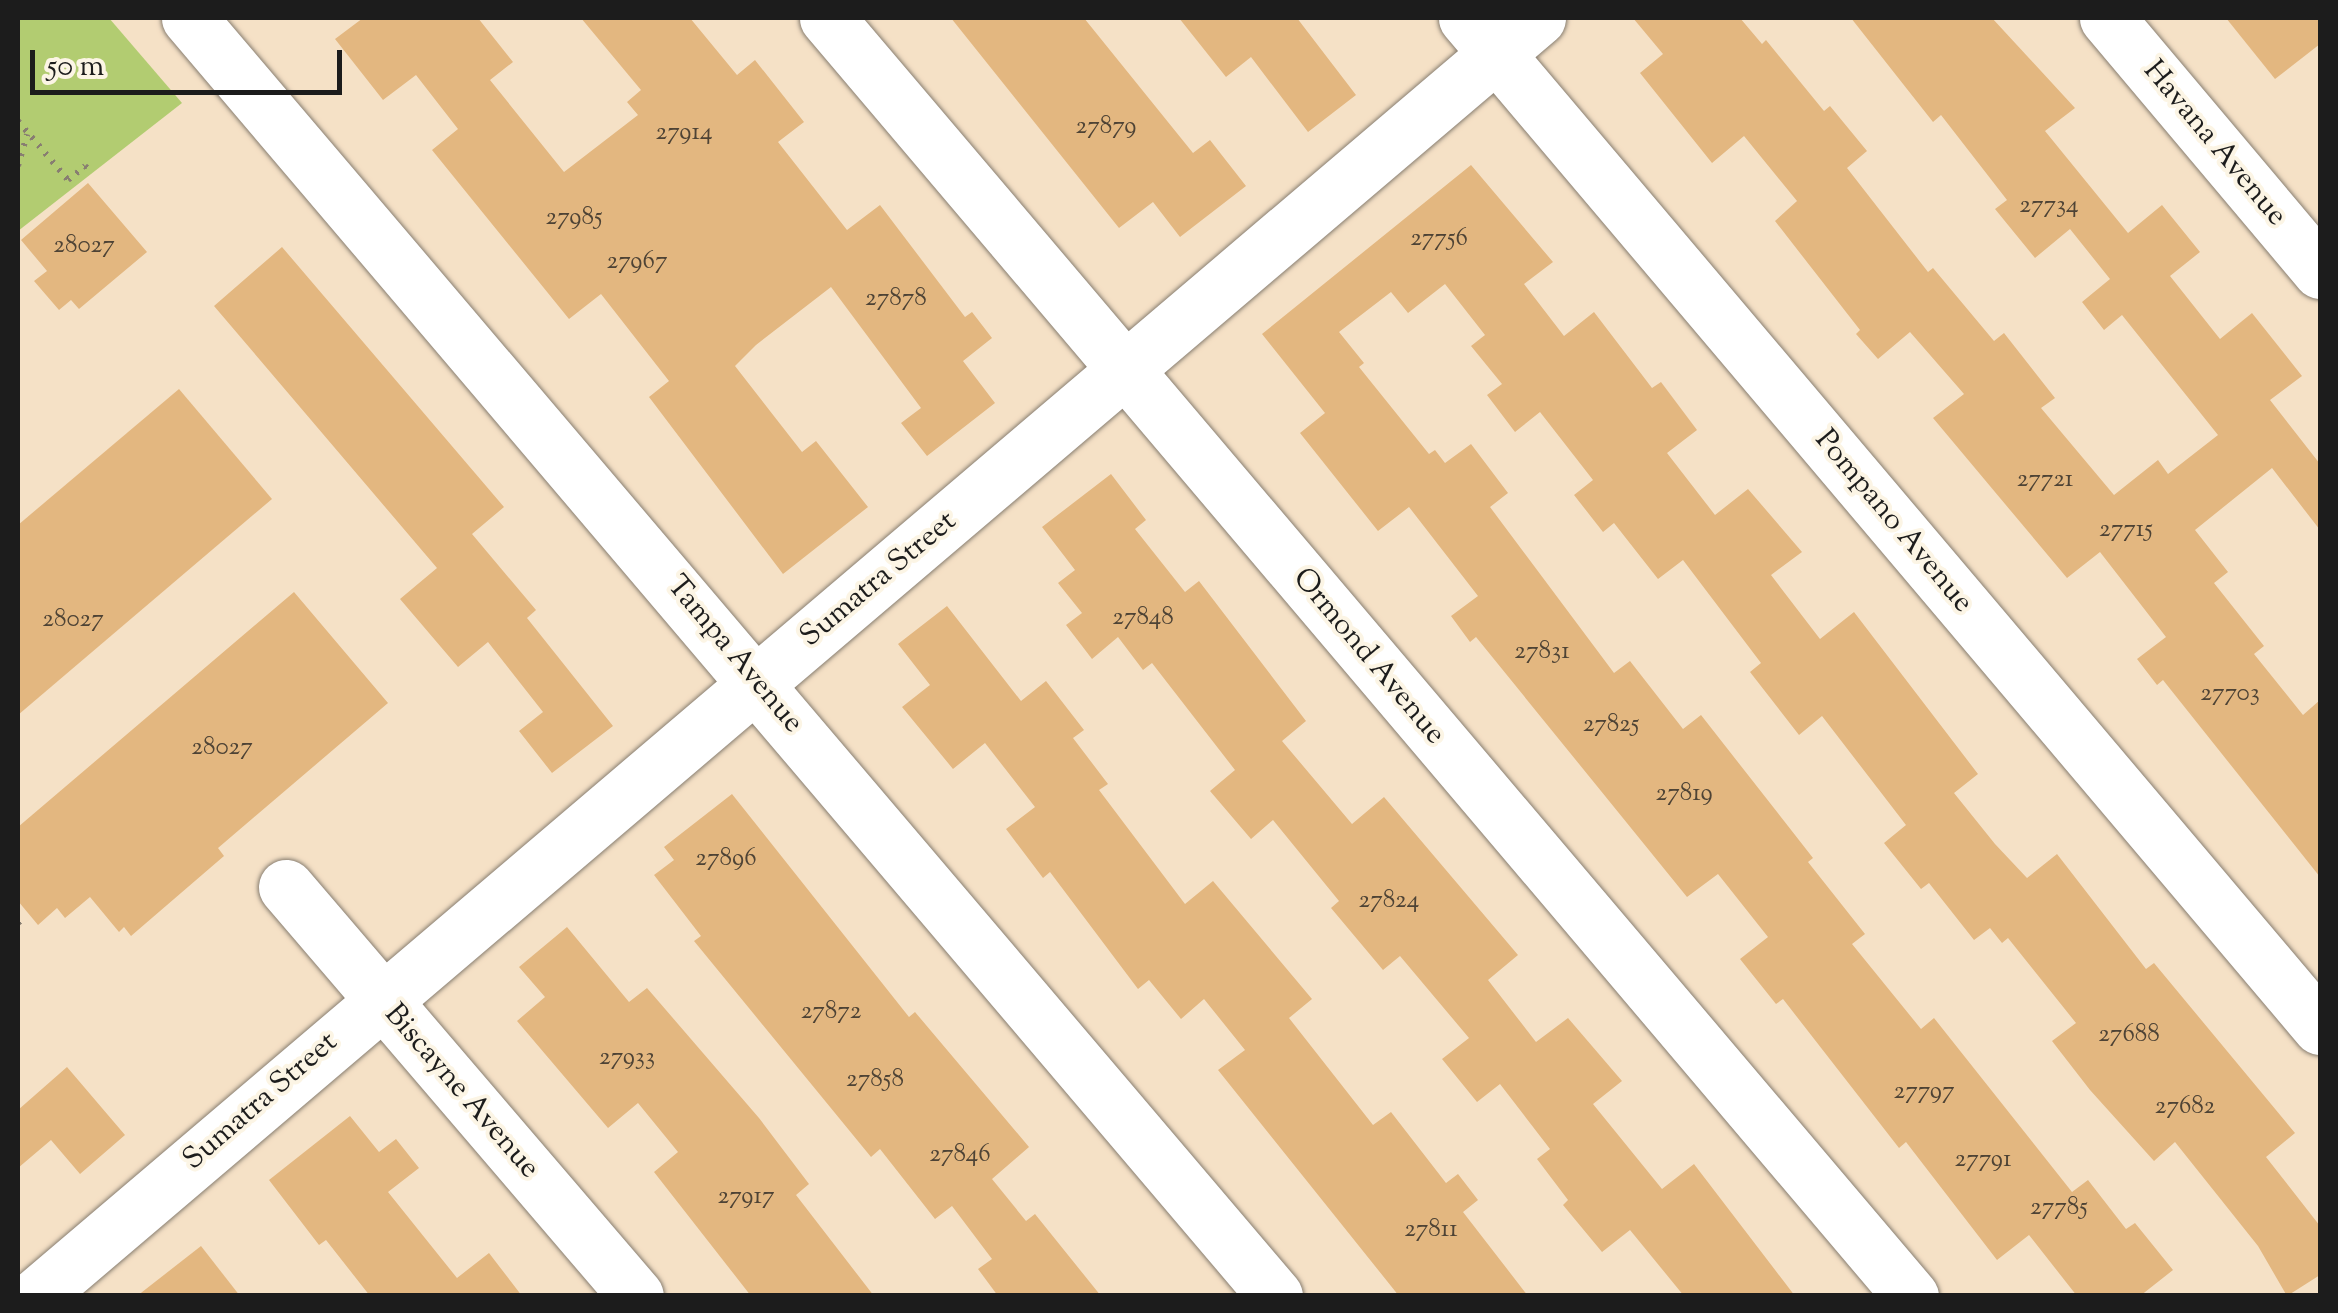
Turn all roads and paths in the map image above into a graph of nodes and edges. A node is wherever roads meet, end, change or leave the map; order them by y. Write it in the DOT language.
graph roads {
  1 [pos="189,18"];
  2 [pos="826,18"];
  3 [pos="1538,18"];
  4 [pos="2107,18"];
  5 [pos="1481,35"];
  6 [pos="18,121"];
  7 [pos="28,132"];
  8 [pos="18,166"];
  9 [pos="92,172"];
  10 [pos="2320,271"];
  11 [pos="1127,370"];
  12 [pos="758,682"];
  13 [pos="286,887"];
  14 [pos="25,917"];
  15 [pos="18,923"];
  16 [pos="381,998"];
  17 [pos="2320,1027"];
  18 [pos="18,1289"];
  19 [pos="23,1296"];
  20 [pos="36,1296"];
  21 [pos="636,1296"];
  22 [pos="1275,1296"];
  23 [pos="1912,1296"];
  1 -- 12 [label="street, Tampa Avenue"];
  2 -- 11 [label="street, Ormond Avenue"];
  3 -- 5 [label="street, Sumatra Street"];
  4 -- 10 [label="street, Havana Avenue"];
  5 -- 11 [label="street, Sumatra Street"];
  5 -- 17 [label="street, Pompano Avenue"];
  6 -- 7 [label="path"];
  7 -- 8 [label="path"];
  7 -- 9 [label="path"];
  11 -- 12 [label="street, Sumatra Street"];
  11 -- 23 [label="street, Ormond Avenue"];
  12 -- 16 [label="street, Sumatra Street"];
  12 -- 22 [label="street, Tampa Avenue"];
  13 -- 16 [label="street, Biscayne Avenue"];
  14 -- 15 [label="path"];
  16 -- 20 [label="street, Sumatra Street"];
  16 -- 21 [label="street, Biscayne Avenue"];
  18 -- 19 [label="street"];
}
